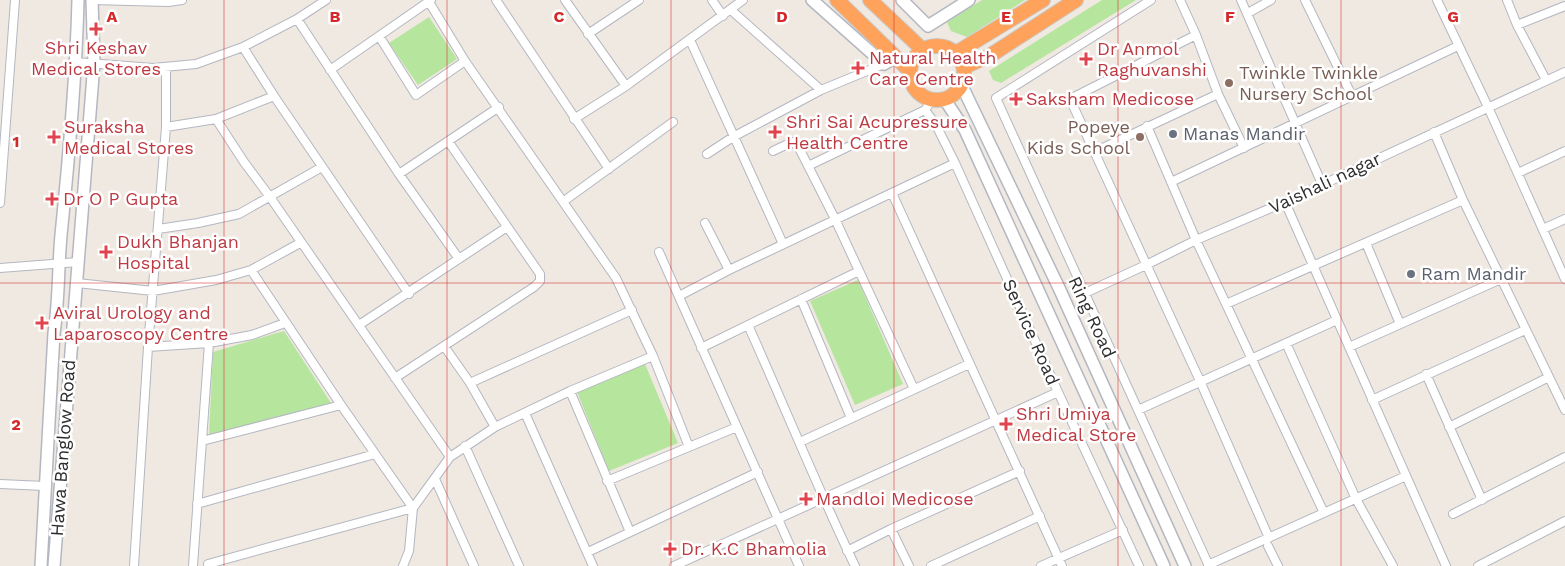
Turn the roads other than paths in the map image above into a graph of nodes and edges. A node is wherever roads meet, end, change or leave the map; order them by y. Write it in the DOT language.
graph roads {
  1 [pos="15,0"];
  2 [pos="78,0"];
  3 [pos="92,0"];
  4 [pos="182,0"];
  5 [pos="326,0"];
  6 [pos="496,0"];
  7 [pos="565,0"];
  8 [pos="638,0"];
  9 [pos="712,0"];
  10 [pos="743,0"];
  11 [pos="812,0"];
  12 [pos="837,0"];
  13 [pos="870,0"];
  14 [pos="902,0"];
  15 [pos="969,0"];
  16 [pos="1076,0"];
  17 [pos="1151,0"];
  18 [pos="1180,0"];
  19 [pos="1241,0"];
  20 [pos="1271,0"];
  21 [pos="1305,0"];
  22 [pos="1437,0"];
  23 [pos="1507,0"];
  24 [pos="168,1"];
  25 [pos="430,1"];
  26 [pos="1034,2"];
  27 [pos="1565,6"];
  28 [pos="731,10"];
  29 [pos="1248,14"];
  30 [pos="723,16"];
  31 [pos="297,19"];
  32 [pos="1517,25"];
  33 [pos="588,34"];
  34 [pos="1196,35"];
  35 [pos="379,36"];
  36 [pos="690,40"];
  37 [pos="1458,46"];
  38 [pos="243,47"];
  39 [pos="923,50"];
  40 [pos="956,53"];
  41 [pos="890,60"];
  42 [pos="465,61"];
  43 [pos="75,62"];
  44 [pos="94,63"];
  45 [pos="964,67"];
  46 [pos="166,68"];
  47 [pos="330,70"];
  48 [pos="910,71"];
  49 [pos="1565,72"];
  50 [pos="1546,80"];
  51 [pos="626,86"];
  52 [pos="962,86"];
  53 [pos="821,90"];
  54 [pos="1218,94"];
  55 [pos="274,96"];
  56 [pos="1352,96"];
  57 [pos="934,103"];
  58 [pos="499,107"];
  59 [pos="1488,107"];
  60 [pos="216,119"];
  61 [pos="574,119"];
  62 [pos="674,122"];
  63 [pos="1295,123"];
  64 [pos="1147,126"];
  65 [pos="166,128"];
  66 [pos="1434,132"];
  67 [pos="734,138"];
  68 [pos="448,141"];
  69 [pos="1244,148"];
  70 [pos="772,151"];
  71 [pos="1565,151"];
  72 [pos="1094,152"];
  73 [pos="707,154"];
  74 [pos="955,163"];
  75 [pos="808,166"];
  76 [pos="322,167"];
  77 [pos="609,170"];
  78 [pos="1518,173"];
  79 [pos="399,174"];
  80 [pos="1171,182"];
  81 [pos="1322,184"];
  82 [pos="892,193"];
  83 [pos="270,197"];
  84 [pos="1463,200"];
  85 [pos="564,201"];
  86 [pos="1285,202"];
  87 [pos="0,203"];
  88 [pos="1565,219"];
  89 [pos="835,220"];
  90 [pos="705,223"];
  91 [pos="507,227"];
  92 [pos="158,229"];
  93 [pos="1543,229"];
  94 [pos="1196,240"];
  95 [pos="300,242"];
  96 [pos="1366,243"];
  97 [pos="783,244"];
  98 [pos="659,252"];
  99 [pos="458,260"];
  100 [pos="78,262"];
  101 [pos="59,264"];
  102 [pos="1146,265"];
  103 [pos="1313,266"];
  104 [pos="0,268"];
  105 [pos="251,270"];
  106 [pos="729,270"];
  107 [pos="859,271"];
  108 [pos="1501,279"];
  109 [pos="1565,279"];
  110 [pos="78,284"];
  111 [pos="153,291"];
  112 [pos="1085,293"];
  113 [pos="409,294"];
  114 [pos="679,296"];
  115 [pos="801,299"];
  116 [pos="1226,304"];
  117 [pos="632,310"];
  118 [pos="1337,320"];
  119 [pos="286,323"];
  120 [pos="1400,324"];
  121 [pos="359,325"];
  122 [pos="748,325"];
  123 [pos="1526,330"];
  124 [pos="209,342"];
  125 [pos="1286,343"];
  126 [pos="444,346"];
  127 [pos="148,347"];
  128 [pos="701,348"];
  129 [pos="1349,348"];
  130 [pos="653,356"];
  131 [pos="1252,358"];
  132 [pos="969,364"];
  133 [pos="1426,374"];
  134 [pos="1549,377"];
  135 [pos="395,378"];
  136 [pos="1200,381"];
  137 [pos="470,383"];
  138 [pos="914,389"];
  139 [pos="570,391"];
  140 [pos="1058,392"];
  141 [pos="1372,400"];
  142 [pos="341,405"];
  143 [pos="1138,410"];
  144 [pos="1565,410"];
  145 [pos="525,412"];
  146 [pos="851,418"];
  147 [pos="997,420"];
  148 [pos="495,427"];
  149 [pos="737,427"];
  150 [pos="1449,428"];
  151 [pos="202,441"];
  152 [pos="800,442"];
  153 [pos="466,446"];
  154 [pos="689,447"];
  155 [pos="374,454"];
  156 [pos="1565,457"];
  157 [pos="450,458"];
  158 [pos="758,472"];
  159 [pos="1020,472"];
  160 [pos="1406,476"];
  161 [pos="435,479"];
  162 [pos="608,481"];
  163 [pos="0,484"];
  164 [pos="45,486"];
  165 [pos="823,499"];
  166 [pos="1356,499"];
  167 [pos="1482,500"];
  168 [pos="197,504"];
  169 [pos="413,508"];
  170 [pos="1324,513"];
  171 [pos="1453,514"];
  172 [pos="1040,516"];
  173 [pos="779,519"];
  174 [pos="1565,521"];
  175 [pos="892,529"];
  176 [pos="1123,530"];
  177 [pos="630,532"];
  178 [pos="1268,542"];
  179 [pos="848,551"];
  180 [pos="588,552"];
  181 [pos="1058,558"];
  182 [pos="207,565"];
  183 [pos="41,566"];
  184 [pos="54,566"];
  185 [pos="134,566"];
  186 [pos="193,566"];
  187 [pos="403,566"];
  188 [pos="474,566"];
  189 [pos="518,566"];
  190 [pos="594,566"];
  191 [pos="674,566"];
  192 [pos="800,566"];
  193 [pos="854,566"];
  194 [pos="909,566"];
  195 [pos="931,566"];
  196 [pos="1041,566"];
  197 [pos="1062,566"];
  198 [pos="1139,566"];
  199 [pos="1164,566"];
  200 [pos="1185,566"];
  201 [pos="1209,566"];
  202 [pos="1278,566"];
  203 [pos="1393,566"];
  204 [pos="1446,566"];
  205 [pos="1478,566"];
  1 -- 87 [label="street"];
  2 -- 43 [label="street, Hawa Banglow Road"];
  3 -- 24 [label="street"];
  3 -- 44 [label="street, Hawa Banglow Road"];
  4 -- 24 [label="street"];
  5 -- 31 [label="street"];
  6 -- 61 [label="street"];
  7 -- 33 [label="street"];
  8 -- 33 [label="street"];
  9 -- 30 [label="street"];
  10 -- 28 [label="street"];
  11 -- 41 [label="street"];
  12 -- 41 [label="highway"];
  13 -- 39 [label="highway"];
  14 -- 15 [label="street"];
  16 -- 45 [label="highway"];
  17 -- 112 [label="street"];
  18 -- 34 [label="street"];
  19 -- 29 [label="street"];
  20 -- 29 [label="street"];
  21 -- 56 [label="street"];
  22 -- 37 [label="street"];
  23 -- 32 [label="street"];
  25 -- 35 [label="street"];
  25 -- 42 [label="street"];
  26 -- 40 [label="highway"];
  27 -- 32 [label="street"];
  28 -- 30 [label="street"];
  28 -- 53 [label="street"];
  29 -- 63 [label="street"];
  30 -- 36 [label="street"];
  31 -- 38 [label="street"];
  31 -- 47 [label="street"];
  32 -- 50 [label="street"];
  33 -- 51 [label="street"];
  34 -- 54 [label="street"];
  34 -- 72 [label="street"];
  35 -- 42 [label="street"];
  35 -- 47 [label="street"];
  36 -- 51 [label="street"];
  36 -- 67 [label="street"];
  37 -- 56 [label="street"];
  37 -- 59 [label="street"];
  38 -- 46 [label="street"];
  38 -- 55 [label="street"];
  39 -- 40 [label="highway"];
  39 -- 48 [label="highway"];
  40 -- 45 [label="highway"];
  41 -- 48 [label="highway"];
  41 -- 53 [label="street"];
  42 -- 58 [label="street"];
  43 -- 44 [label="street"];
  43 -- 101 [label="street, Hawa Banglow Road"];
  44 -- 46 [label="street"];
  44 -- 100 [label="street, Hawa Banglow Road"];
  45 -- 52 [label="highway"];
  46 -- 65 [label="street"];
  47 -- 79 [label="street"];
  48 -- 57 [label="highway"];
  49 -- 50 [label="street, Vaishali nagar"];
  50 -- 59 [label="street, Vaishali nagar"];
  51 -- 61 [label="street"];
  52 -- 57 [label="highway"];
  52 -- 200 [label="street, Ring Road"];
  53 -- 67 [label="street"];
  54 -- 64 [label="street"];
  54 -- 69 [label="street"];
  55 -- 60 [label="street"];
  55 -- 76 [label="street"];
  56 -- 63 [label="street"];
  57 -- 74 [label="street, Service Road"];
  57 -- 75 [label="street"];
  57 -- 199 [label="street"];
  58 -- 68 [label="street"];
  58 -- 85 [label="street"];
  59 -- 66 [label="street, Vaishali nagar"];
  59 -- 78 [label="street"];
  60 -- 65 [label="street"];
  60 -- 83 [label="street"];
  61 -- 77 [label="street"];
  62 -- 77 [label="street"];
  63 -- 69 [label="street"];
  63 -- 81 [label="street"];
  64 -- 72 [label="street"];
  64 -- 80 [label="street"];
  65 -- 92 [label="street"];
  66 -- 81 [label="street, Vaishali nagar"];
  66 -- 84 [label="street"];
  67 -- 73 [label="street"];
  67 -- 97 [label="street"];
  68 -- 79 [label="street"];
  68 -- 91 [label="street"];
  69 -- 80 [label="street"];
  70 -- 75 [label="street"];
  71 -- 78 [label="street"];
  72 -- 102 [label="street"];
  74 -- 82 [label="street"];
  74 -- 140 [label="street, Service Road"];
  75 -- 89 [label="street"];
  76 -- 83 [label="street"];
  76 -- 113 [label="street"];
  77 -- 85 [label="street"];
  78 -- 93 [label="street"];
  79 -- 99 [label="street"];
  80 -- 94 [label="street"];
  81 -- 86 [label="street, Vaishali nagar"];
  82 -- 89 [label="street"];
  82 -- 132 [label="street"];
  83 -- 92 [label="street"];
  83 -- 95 [label="street"];
  84 -- 96 [label="street"];
  84 -- 108 [label="street"];
  85 -- 117 [label="street"];
  86 -- 94 [label="street, Vaishali nagar"];
  86 -- 103 [label="street"];
  88 -- 93 [label="street"];
  89 -- 97 [label="street"];
  89 -- 107 [label="street"];
  90 -- 106 [label="street"];
  91 -- 99 [label="street"];
  91 -- 126 [label="street"];
  92 -- 111 [label="street"];
  93 -- 109 [label="street"];
  94 -- 102 [label="street, Vaishali nagar"];
  94 -- 116 [label="street"];
  95 -- 105 [label="street"];
  95 -- 121 [label="street"];
  96 -- 103 [label="street"];
  96 -- 120 [label="street"];
  97 -- 106 [label="street"];
  98 -- 114 [label="street"];
  99 -- 113 [label="street"];
  100 -- 101 [label="street"];
  100 -- 110 [label="street, Hawa Banglow Road"];
  101 -- 104 [label="street"];
  101 -- 164 [label="street, Hawa Banglow Road"];
  102 -- 112 [label="street, Vaishali nagar"];
  102 -- 136 [label="street"];
  103 -- 116 [label="street"];
  103 -- 118 [label="street"];
  105 -- 111 [label="street"];
  105 -- 119 [label="street"];
  106 -- 114 [label="street"];
  107 -- 115 [label="street"];
  107 -- 138 [label="street"];
  108 -- 120 [label="street"];
  108 -- 123 [label="street"];
  110 -- 111 [label="street"];
  110 -- 184 [label="street, Hawa Banglow Road"];
  111 -- 127 [label="street"];
  112 -- 143 [label="street"];
  113 -- 121 [label="street"];
  114 -- 128 [label="street"];
  115 -- 122 [label="street"];
  115 -- 146 [label="street"];
  116 -- 131 [label="street"];
  117 -- 130 [label="street"];
  117 -- 137 [label="street"];
  118 -- 125 [label="street"];
  118 -- 129 [label="street"];
  119 -- 124 [label="street"];
  119 -- 142 [label="street"];
  120 -- 129 [label="street"];
  121 -- 135 [label="street"];
  122 -- 128 [label="street"];
  122 -- 152 [label="street"];
  123 -- 133 [label="street"];
  123 -- 134 [label="street"];
  124 -- 127 [label="street"];
  124 -- 151 [label="street"];
  125 -- 131 [label="street"];
  125 -- 166 [label="street"];
  126 -- 135 [label="street"];
  126 -- 137 [label="street"];
  127 -- 185 [label="street"];
  128 -- 149 [label="street"];
  129 -- 141 [label="street"];
  130 -- 139 [label="street"];
  130 -- 154 [label="street"];
  131 -- 136 [label="street"];
  131 -- 170 [label="street"];
  132 -- 138 [label="street"];
  132 -- 147 [label="street"];
  133 -- 141 [label="street"];
  133 -- 150 [label="street"];
  134 -- 144 [label="street"];
  134 -- 150 [label="street"];
  135 -- 157 [label="street"];
  136 -- 143 [label="street"];
  136 -- 178 [label="street"];
  137 -- 148 [label="street"];
  138 -- 146 [label="street"];
  139 -- 145 [label="street"];
  139 -- 162 [label="street"];
  140 -- 147 [label="street"];
  140 -- 176 [label="street, Service Road"];
  141 -- 160 [label="street"];
  142 -- 151 [label="street"];
  142 -- 155 [label="street"];
  143 -- 201 [label="street"];
  145 -- 148 [label="street"];
  145 -- 180 [label="street"];
  146 -- 152 [label="street"];
  147 -- 159 [label="street"];
  147 -- 165 [label="street"];
  148 -- 153 [label="street"];
  149 -- 154 [label="street"];
  149 -- 158 [label="street"];
  150 -- 167 [label="street"];
  151 -- 168 [label="street"];
  152 -- 165 [label="street"];
  153 -- 157 [label="street"];
  153 -- 189 [label="street"];
  154 -- 162 [label="street"];
  155 -- 168 [label="street"];
  155 -- 169 [label="street"];
  156 -- 167 [label="street"];
  157 -- 161 [label="street"];
  158 -- 173 [label="street"];
  158 -- 177 [label="street"];
  159 -- 172 [label="street"];
  159 -- 175 [label="street"];
  160 -- 166 [label="street"];
  160 -- 204 [label="street"];
  161 -- 169 [label="street"];
  161 -- 188 [label="street"];
  162 -- 177 [label="street"];
  163 -- 164 [label="street"];
  164 -- 183 [label="street, Hawa Banglow Road"];
  165 -- 173 [label="street"];
  165 -- 179 [label="street"];
  166 -- 170 [label="street"];
  166 -- 203 [label="street"];
  167 -- 171 [label="street"];
  168 -- 186 [label="street"];
  169 -- 182 [label="street"];
  169 -- 187 [label="street"];
  170 -- 178 [label="street"];
  172 -- 181 [label="street"];
  172 -- 195 [label="street"];
  173 -- 191 [label="street"];
  173 -- 192 [label="street"];
  174 -- 205 [label="street"];
  175 -- 179 [label="street"];
  175 -- 194 [label="street"];
  176 -- 181 [label="street"];
  176 -- 198 [label="street, Service Road"];
  177 -- 180 [label="street"];
  178 -- 201 [label="street"];
  178 -- 202 [label="street"];
  179 -- 193 [label="street"];
  180 -- 190 [label="street"];
  181 -- 196 [label="street"];
  181 -- 197 [label="street"];
}
